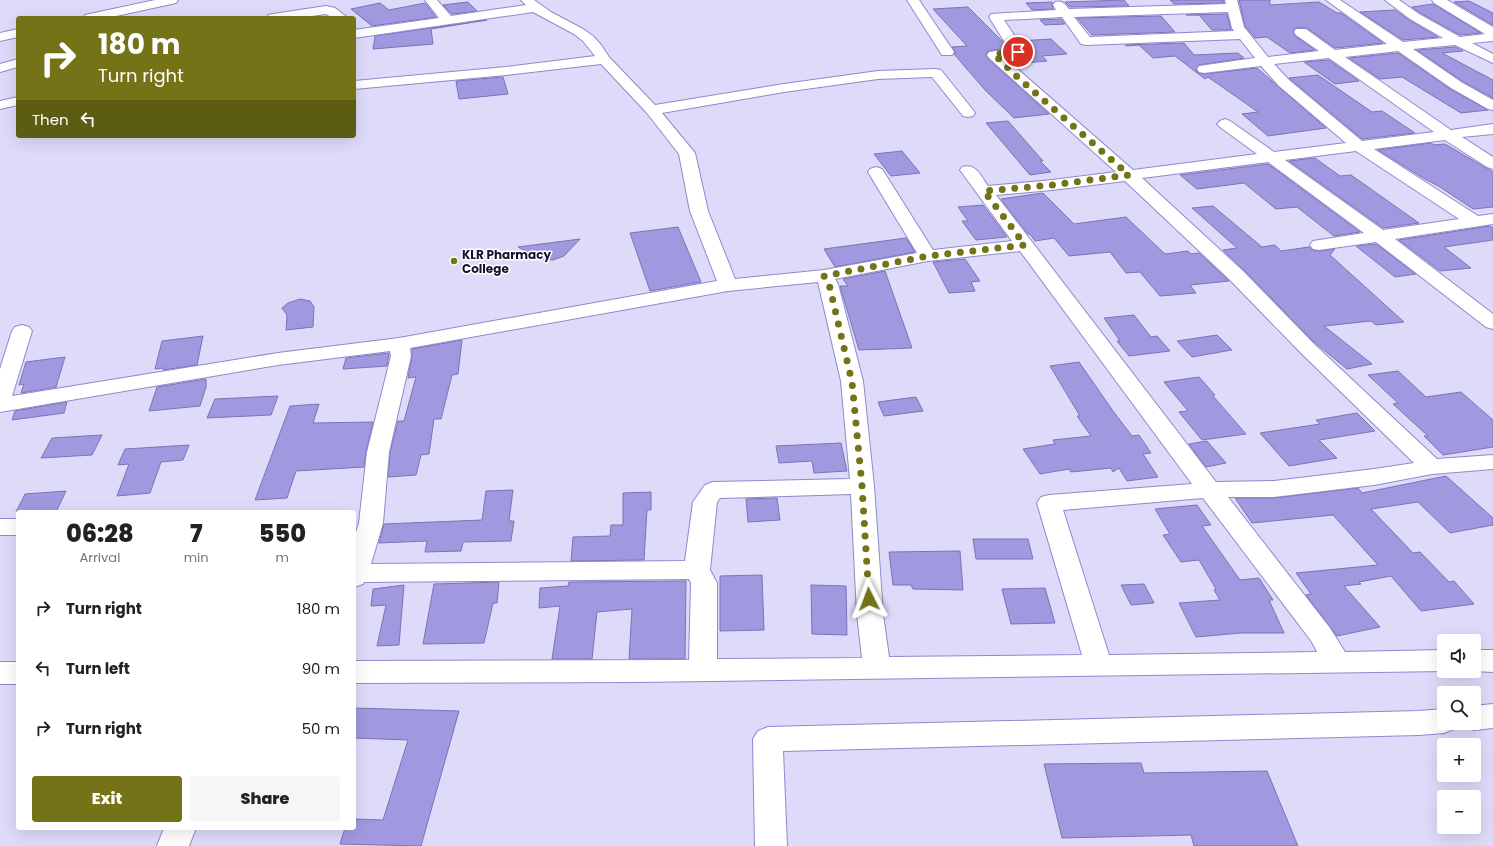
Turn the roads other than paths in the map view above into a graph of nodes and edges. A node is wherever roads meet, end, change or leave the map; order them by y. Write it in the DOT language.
graph roads {
  1 [pos="431,0"];
  2 [pos="913,0"];
  3 [pos="1332,0"];
  4 [pos="1391,0"];
  5 [pos="1438,0"];
  6 [pos="171,3"];
  7 [pos="530,4"];
  8 [pos="1232,4"];
  9 [pos="1060,7"];
  10 [pos="103,16"];
  11 [pos="285,16"];
  12 [pos="339,16"];
  13 [pos="446,20"];
  14 [pos="356,32"];
  15 [pos="1301,32"];
  16 [pos="16,33"];
  17 [pos="1493,33"];
  18 [pos="1244,35"];
  19 [pos="0,37"];
  20 [pos="1493,37"];
  21 [pos="1459,41"];
  22 [pos="1400,47"];
  23 [pos="946,52"];
  24 [pos="1332,54"];
  25 [pos="604,59"];
  26 [pos="1493,59"];
  27 [pos="1264,61"];
  28 [pos="16,64"];
  29 [pos="0,68"];
  30 [pos="1204,69"];
  31 [pos="356,85"];
  32 [pos="16,101"];
  33 [pos="0,105"];
  34 [pos="1493,106"];
  35 [pos="652,110"];
  36 [pos="968,113"];
  37 [pos="1225,124"];
  38 [pos="1493,129"];
  39 [pos="1448,135"];
  40 [pos="1359,146"];
  41 [pos="1269,156"];
  42 [pos="1493,164"];
  43 [pos="968,170"];
  44 [pos="876,172"];
  45 [pos="1129,175"];
  46 [pos="984,191"];
  47 [pos="1493,219"];
  48 [pos="1475,222"];
  49 [pos="1380,236"];
  50 [pos="1025,245"];
  51 [pos="1319,245"];
  52 [pos="928,256"];
  53 [pos="824,276"];
  54 [pos="728,285"];
  55 [pos="1493,323"];
  56 [pos="22,331"];
  57 [pos="399,344"];
  58 [pos="0,404"];
  59 [pos="1493,462"];
  60 [pos="1432,467"];
  61 [pos="862,486"];
  62 [pos="1209,490"];
  63 [pos="0,527"];
  64 [pos="16,527"];
  65 [pos="697,570"];
  66 [pos="356,572"];
  67 [pos="356,575"];
  68 [pos="1493,660"];
  69 [pos="1437,661"];
  70 [pos="1481,661"];
  71 [pos="1337,662"];
  72 [pos="1099,665"];
  73 [pos="877,668"];
  74 [pos="703,670"];
  75 [pos="356,672"];
  76 [pos="16,673"];
  77 [pos="0,674"];
  78 [pos="1493,716"];
  79 [pos="1481,717"];
  80 [pos="1437,722"];
  81 [pos="179,830"];
  82 [pos="173,846"];
  83 [pos="771,846"];
  1 -- 13 [label="street"];
  2 -- 23 [label="street"];
  3 -- 22 [label="street"];
  4 -- 21 [label="street"];
  5 -- 17 [label="street"];
  6 -- 10 [label="street"];
  7 -- 13 [label="street"];
  7 -- 25 [label="street"];
  8 -- 9 [label="street"];
  8 -- 18 [label="street"];
  9 -- 18 [label="street"];
  9 -- 45 [label="street"];
  11 -- 12 [label="street"];
  13 -- 14 [label="street"];
  15 -- 24 [label="street"];
  16 -- 19 [label="street"];
  18 -- 27 [label="street"];
  20 -- 21 [label="street"];
  21 -- 22 [label="street"];
  21 -- 26 [label="street"];
  22 -- 24 [label="street"];
  22 -- 34 [label="street"];
  24 -- 27 [label="street"];
  24 -- 39 [label="street"];
  25 -- 31 [label="street"];
  25 -- 35 [label="street"];
  27 -- 30 [label="street"];
  27 -- 40 [label="street"];
  28 -- 29 [label="street"];
  32 -- 33 [label="street"];
  35 -- 36 [label="street"];
  35 -- 54 [label="street"];
  37 -- 41 [label="street"];
  38 -- 39 [label="street"];
  39 -- 40 [label="street"];
  39 -- 42 [label="street"];
  40 -- 41 [label="street"];
  40 -- 48 [label="street"];
  41 -- 45 [label="street"];
  41 -- 49 [label="street"];
  43 -- 46 [label="street"];
  44 -- 52 [label="street"];
  45 -- 46 [label="street"];
  45 -- 60 [label="street"];
  46 -- 50 [label="street"];
  47 -- 48 [label="street"];
  48 -- 49 [label="street"];
  49 -- 51 [label="street"];
  49 -- 55 [label="street"];
  50 -- 52 [label="street"];
  50 -- 62 [label="street"];
  52 -- 53 [label="street"];
  53 -- 54 [label="street"];
  53 -- 61 [label="street"];
  54 -- 57 [label="street"];
  56 -- 58 [label="street"];
  57 -- 58 [label="street"];
  57 -- 66 [label="street"];
  59 -- 60 [label="street"];
  60 -- 62 [label="street"];
  61 -- 65 [label="street"];
  61 -- 73 [label="street"];
  62 -- 71 [label="street"];
  62 -- 72 [label="street"];
  63 -- 64 [label="street"];
  65 -- 67 [label="street"];
  65 -- 74 [label="street"];
  68 -- 70 [label="street"];
  69 -- 71 [label="street"];
  71 -- 72 [label="street"];
  72 -- 73 [label="street"];
  73 -- 74 [label="street"];
  74 -- 75 [label="street"];
  76 -- 77 [label="street"];
  78 -- 79 [label="street"];
  80 -- 83 [label="street"];
  81 -- 82 [label="street"];
}
